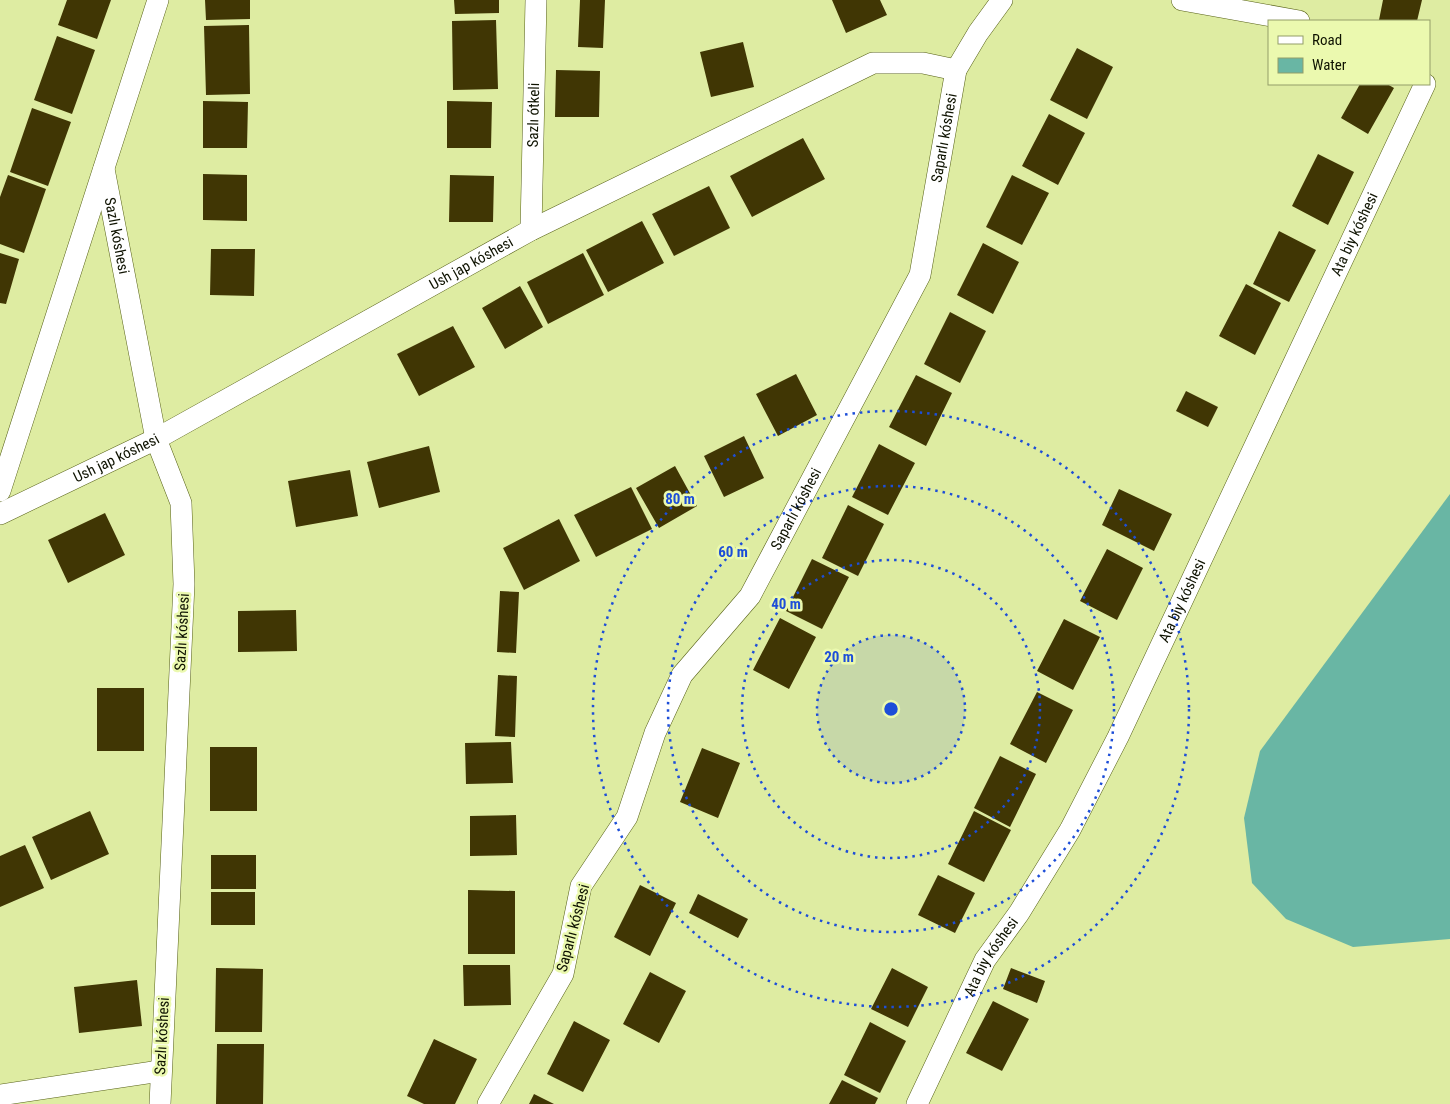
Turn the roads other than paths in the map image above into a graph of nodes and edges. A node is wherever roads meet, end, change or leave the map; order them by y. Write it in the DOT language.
graph roads {
  1 [pos="158,0"];
  2 [pos="536,0"];
  3 [pos="1002,0"];
  4 [pos="1182,0"];
  5 [pos="1293,20"];
  6 [pos="956,70"];
  7 [pos="1424,85"];
  8 [pos="104,169"];
  9 [pos="531,230"];
  10 [pos="156,439"];
  11 [pos="0,491"];
  12 [pos="0,514"];
  13 [pos="160,1071"];
  14 [pos="0,1095"];
  15 [pos="160,1104"];
  16 [pos="488,1104"];
  17 [pos="917,1104"];
  1 -- 8 [label="street, Sazlı kóshesi"];
  2 -- 9 [label="street, Sazlı ótkeli"];
  3 -- 6 [label="street, Saparlı kóshesi"];
  4 -- 5 [label="street"];
  6 -- 9 [label="street, Ush jap kóshesi"];
  6 -- 16 [label="street, Saparlı kóshesi"];
  7 -- 17 [label="street, Ata biy kóshesi"];
  8 -- 10 [label="street, Sazlı kóshesi"];
  8 -- 11 [label="street, Sazlı kóshesi"];
  9 -- 10 [label="street, Ush jap kóshesi"];
  10 -- 12 [label="street, Ush jap kóshesi"];
  10 -- 13 [label="street, Sazlı kóshesi"];
  13 -- 14 [label="street"];
  13 -- 15 [label="street, Sazlı kóshesi"];
}
